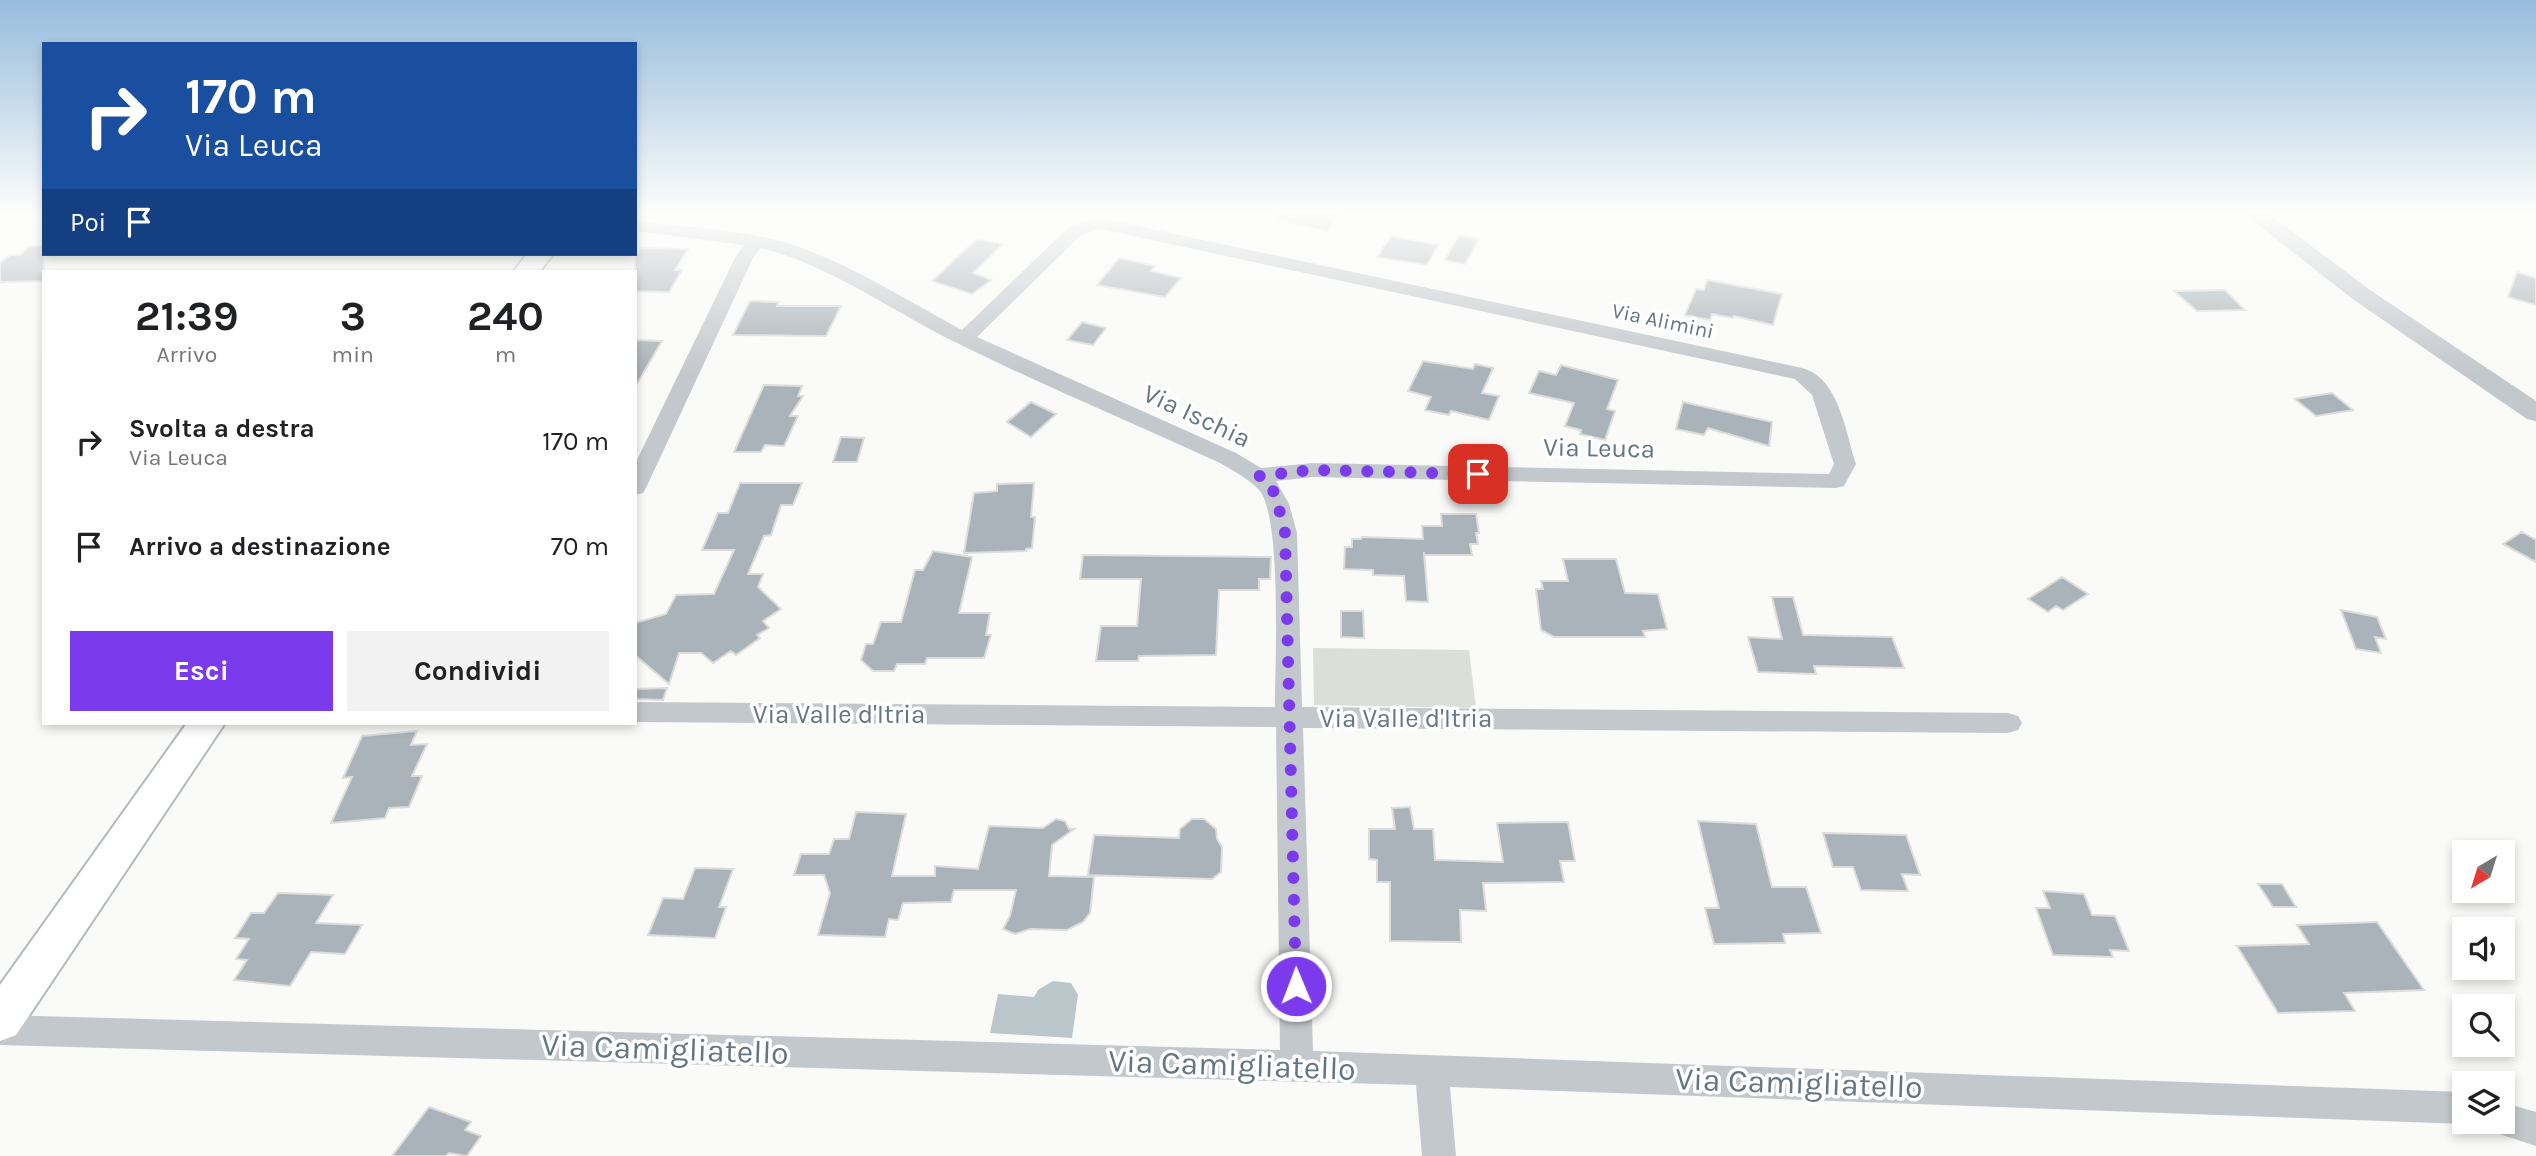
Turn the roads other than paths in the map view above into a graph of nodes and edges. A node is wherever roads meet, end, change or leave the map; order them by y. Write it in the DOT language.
graph roads {
  1 [pos="740,266"];
  2 [pos="822,266"];
  3 [pos="1039,266"];
  4 [pos="1300,266"];
  5 [pos="2324,266"];
  6 [pos="964,339"];
  7 [pos="2536,413"];
  8 [pos="1845,464"];
  9 [pos="1259,476"];
  10 [pos="637,484"];
  11 [pos="637,712"];
  12 [pos="1291,717"];
  13 [pos="2008,723"];
  14 [pos="206,725"];
  15 [pos="0,1020"];
  16 [pos="0,1030"];
  17 [pos="1297,1067"];
  18 [pos="1432,1070"];
  19 [pos="2452,1108"];
  20 [pos="2515,1123"];
  21 [pos="2536,1129"];
  22 [pos="1439,1156"];
  1 -- 10 [label="street"];
  2 -- 6 [label="street, Via Ischia"];
  3 -- 6 [label="street, Via Alimini"];
  4 -- 8 [label="street, Via Alimini"];
  5 -- 7 [label="street"];
  6 -- 9 [label="street, Via Ischia"];
  8 -- 9 [label="street, Via Leuca"];
  9 -- 12 [label="street, Via Ischia"];
  11 -- 12 [label="street, Via Valle d'Itria"];
  12 -- 13 [label="street, Via Valle d'Itria"];
  12 -- 17 [label="street, Via Ischia"];
  14 -- 15 [label="main road"];
  16 -- 17 [label="street, Via Camigliatello"];
  17 -- 18 [label="street, Via Camigliatello"];
  18 -- 19 [label="street, Via Camigliatello"];
  18 -- 22 [label="street"];
  20 -- 21 [label="street"];
}
